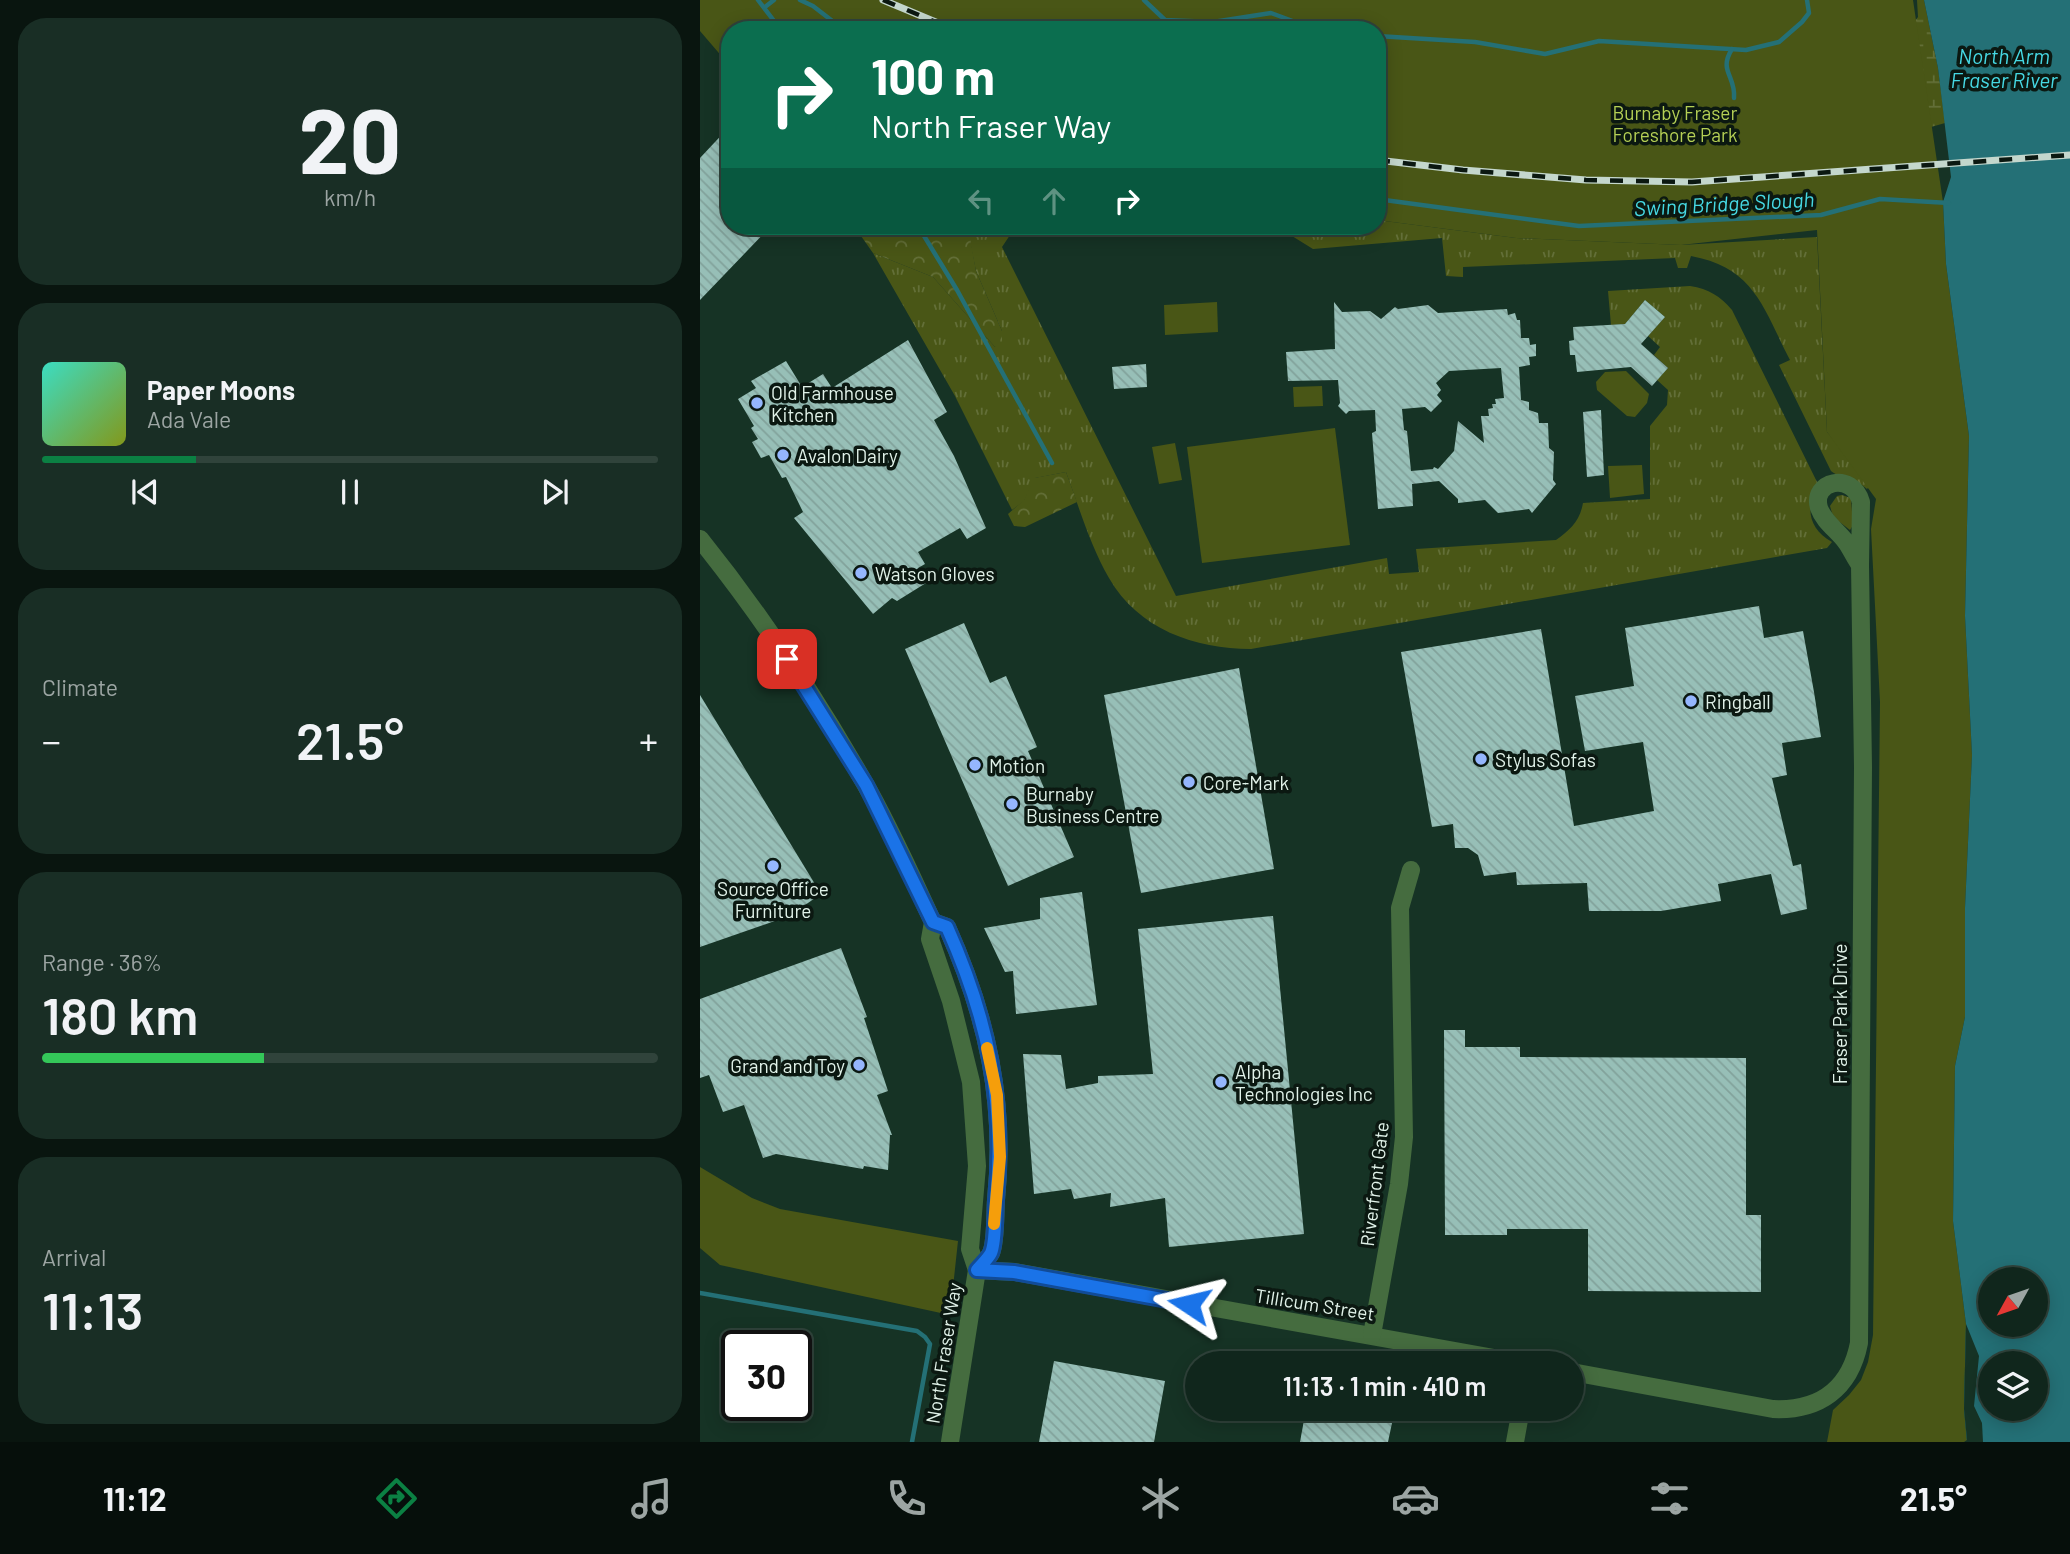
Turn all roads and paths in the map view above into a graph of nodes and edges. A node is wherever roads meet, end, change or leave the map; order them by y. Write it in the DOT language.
graph roads {
  1 [pos="700,539"];
  2 [pos="1860,565"];
  3 [pos="1411,870"];
  4 [pos="933,922"];
  5 [pos="977,1270"];
  6 [pos="1372,1335"];
  7 [pos="1458,1351"];
  8 [pos="1584,1374"];
  9 [pos="1519,1421"];
  10 [pos="950,1442"];
  11 [pos="1515,1442"];
  1 -- 4 [label="street, North Fraser Way"];
  2 -- 8 [label="street, Fraser Park Drive"];
  3 -- 6 [label="street, Riverfront Gate"];
  4 -- 5 [label="street, North Fraser Way"];
  4 -- 5 [label="street, North Fraser Way"];
  5 -- 6 [label="street, Tillicum Street"];
  5 -- 10 [label="street, North Fraser Way"];
  6 -- 7 [label="street, Tillicum Street"];
  9 -- 11 [label="street"];
}
